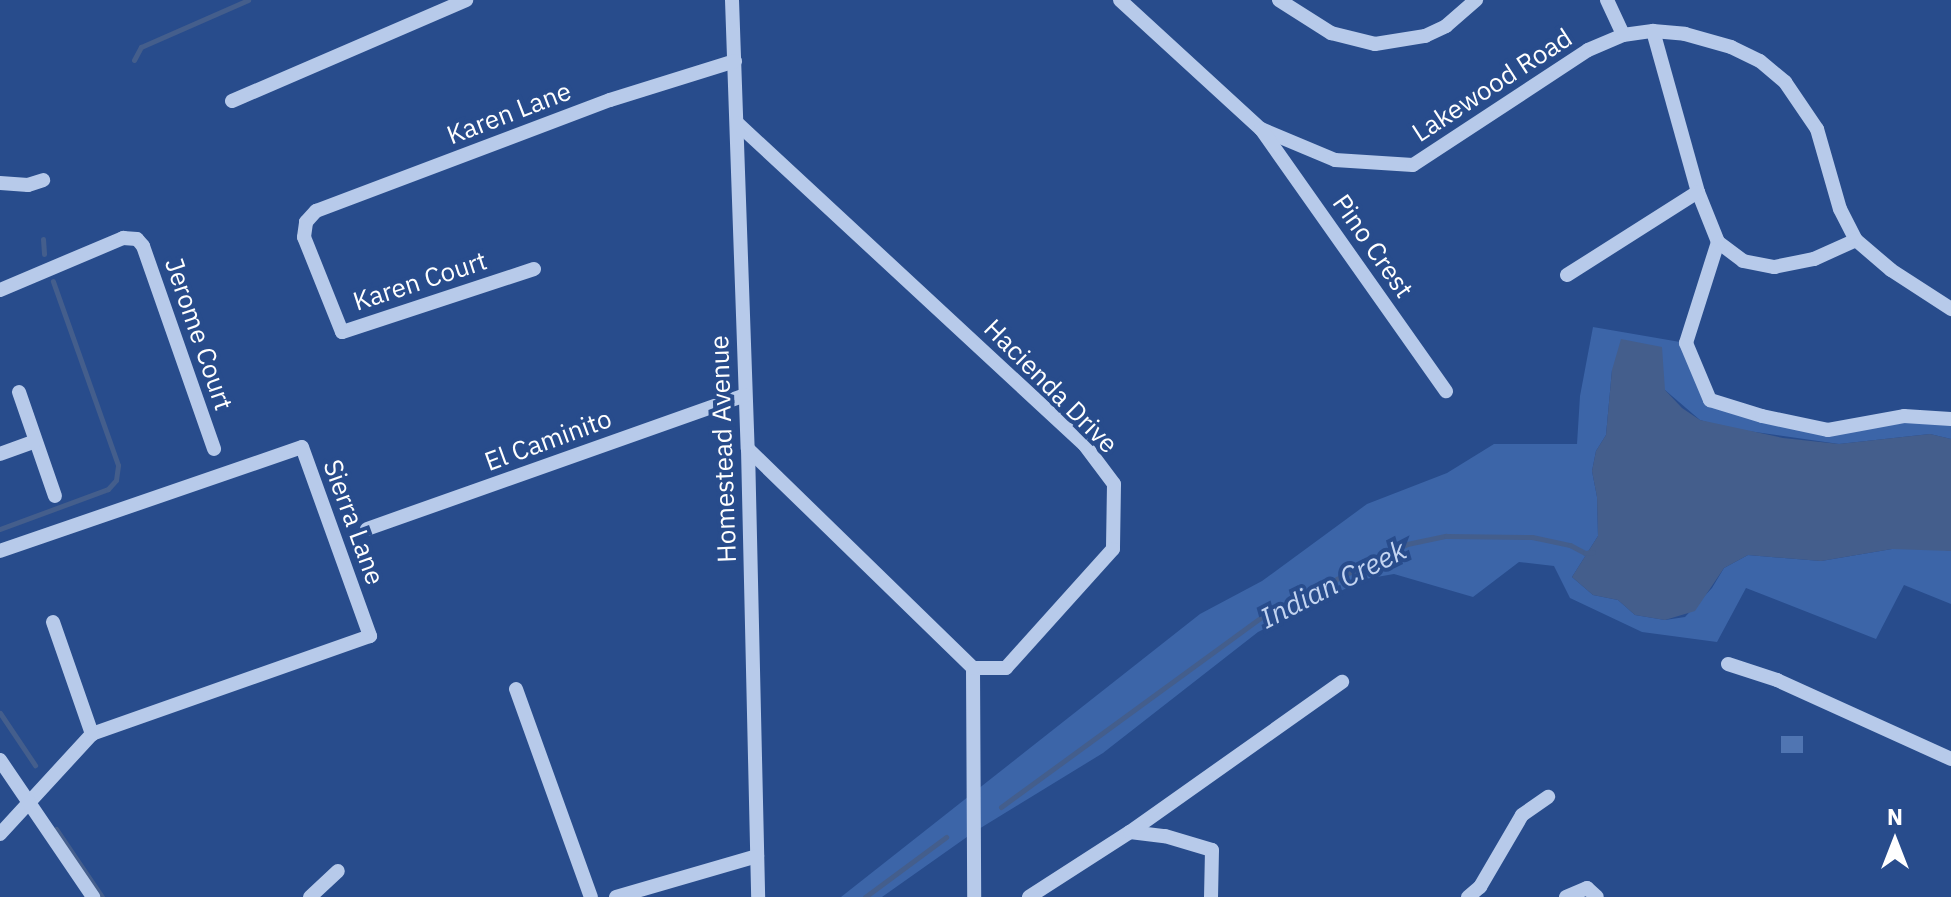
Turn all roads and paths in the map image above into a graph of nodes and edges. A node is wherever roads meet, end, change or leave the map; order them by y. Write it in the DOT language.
graph roads {
  1 [pos="466,0"];
  2 [pos="732,0"];
  3 [pos="1120,0"];
  4 [pos="1279,0"];
  5 [pos="1476,0"];
  6 [pos="1607,0"];
  7 [pos="1653,31"];
  8 [pos="1623,35"];
  9 [pos="735,61"];
  10 [pos="232,101"];
  11 [pos="737,123"];
  12 [pos="1261,129"];
  13 [pos="43,180"];
  14 [pos="0,183"];
  15 [pos="1698,192"];
  16 [pos="306,222"];
  17 [pos="1856,240"];
  18 [pos="1718,242"];
  19 [pos="534,269"];
  20 [pos="1567,275"];
  21 [pos="0,290"];
  22 [pos="1951,309"];
  23 [pos="1446,391"];
  24 [pos="19,392"];
  25 [pos="745,395"];
  26 [pos="1951,419"];
  27 [pos="35,441"];
  28 [pos="214,449"];
  29 [pos="748,449"];
  30 [pos="0,454"];
  31 [pos="55,496"];
  32 [pos="367,529"];
  33 [pos="0,551"];
  34 [pos="53,622"];
  35 [pos="1728,664"];
  36 [pos="973,668"];
  37 [pos="1342,682"];
  38 [pos="516,689"];
  39 [pos="92,734"];
  40 [pos="1951,759"];
  41 [pos="0,760"];
  42 [pos="1548,797"];
  43 [pos="28,804"];
  44 [pos="1130,832"];
  45 [pos="0,834"];
  46 [pos="757,856"];
  47 [pos="338,871"];
  48 [pos="93,897"];
  49 [pos="310,897"];
  50 [pos="591,897"];
  51 [pos="616,897"];
  52 [pos="758,897"];
  53 [pos="974,897"];
  54 [pos="1029,897"];
  55 [pos="1211,897"];
  56 [pos="1468,897"];
  57 [pos="1566,897"];
  58 [pos="1597,897"];
  1 -- 10 [label="street"];
  2 -- 9 [label="street, Homestead Avenue"];
  3 -- 12 [label="street, Lakewood Road"];
  4 -- 5 [label="street"];
  6 -- 8 [label="street"];
  7 -- 8 [label="street, Lakewood Road"];
  7 -- 15 [label="street"];
  7 -- 17 [label="street, Lakewood Road"];
  8 -- 12 [label="street, Lakewood Road"];
  9 -- 11 [label="street, Homestead Avenue"];
  9 -- 16 [label="street, Karen Lane"];
  11 -- 25 [label="street, Homestead Avenue"];
  11 -- 36 [label="street, Hacienda Drive"];
  12 -- 23 [label="street, Pino Crest"];
  13 -- 14 [label="street"];
  15 -- 18 [label="street"];
  15 -- 20 [label="street"];
  16 -- 19 [label="street, Karen Court"];
  17 -- 18 [label="street"];
  17 -- 22 [label="street, Lakewood Road"];
  18 -- 26 [label="street"];
  21 -- 28 [label="street, Jerome Court"];
  24 -- 27 [label="street"];
  25 -- 29 [label="street, Homestead Avenue"];
  25 -- 32 [label="street, El Caminito"];
  27 -- 30 [label="street"];
  27 -- 31 [label="street"];
  29 -- 36 [label="street"];
  29 -- 46 [label="street, Homestead Avenue"];
  33 -- 39 [label="street, Sierra Lane"];
  34 -- 39 [label="street"];
  35 -- 40 [label="street"];
  36 -- 53 [label="street"];
  37 -- 44 [label="street"];
  38 -- 50 [label="street"];
  39 -- 43 [label="street, Sierra Lane"];
  41 -- 43 [label="street"];
  42 -- 56 [label="street"];
  43 -- 45 [label="street, Sierra Lane"];
  43 -- 48 [label="street"];
  44 -- 54 [label="street"];
  44 -- 55 [label="street"];
  46 -- 51 [label="street"];
  46 -- 52 [label="street, Homestead Avenue"];
  47 -- 49 [label="street"];
  57 -- 58 [label="street"];
}
